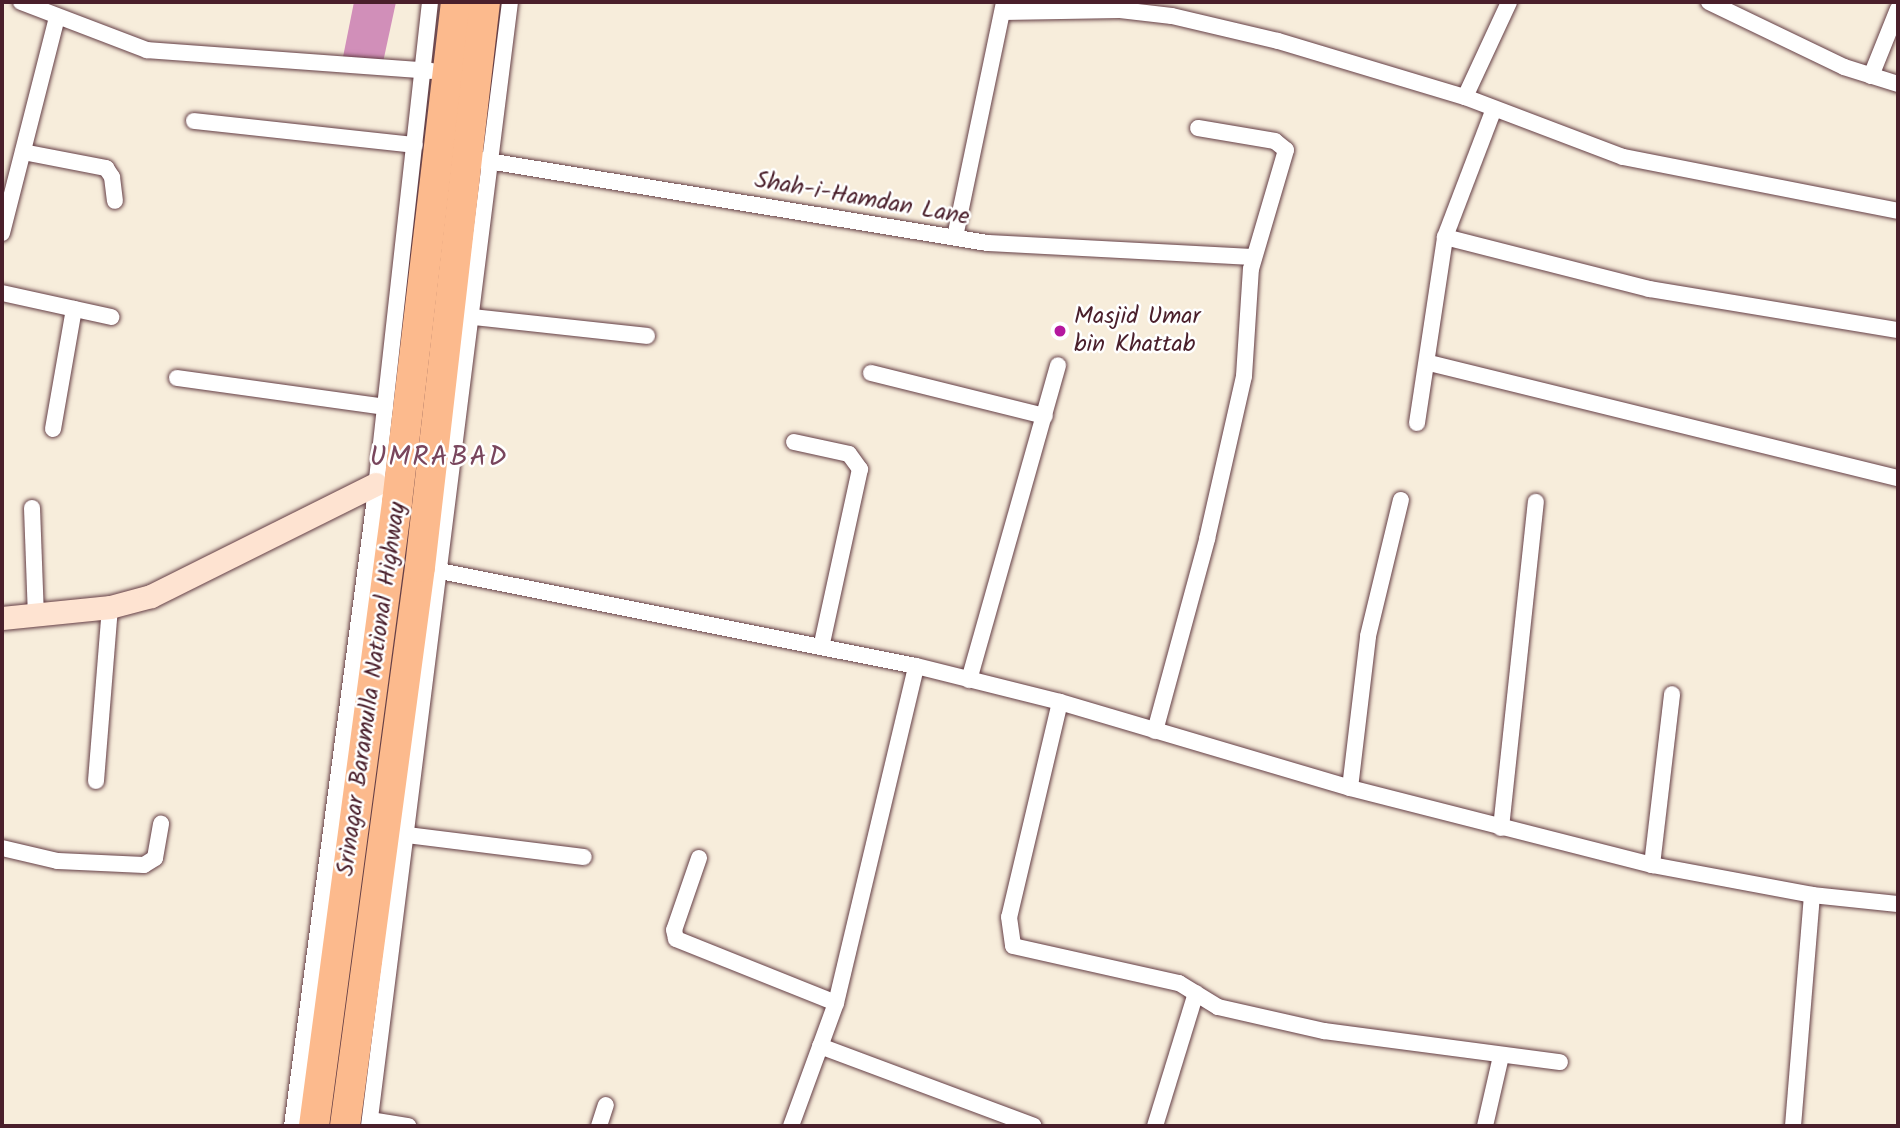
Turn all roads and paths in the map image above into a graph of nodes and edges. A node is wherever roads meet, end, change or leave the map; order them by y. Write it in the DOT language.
graph roads {
  1 [pos="21,2"];
  2 [pos="430,2"];
  3 [pos="456,2"];
  4 [pos="485,2"];
  5 [pos="510,2"];
  6 [pos="1510,2"];
  7 [pos="1712,2"];
  8 [pos="1003,7"];
  9 [pos="1898,9"];
  10 [pos="57,18"];
  11 [pos="435,71"];
  12 [pos="1871,76"];
  13 [pos="1898,84"];
  14 [pos="1465,97"];
  15 [pos="1493,111"];
  16 [pos="194,121"];
  17 [pos="1198,128"];
  18 [pos="415,145"];
  19 [pos="23,152"];
  20 [pos="479,160"];
  21 [pos="8,186"];
  22 [pos="115,201"];
  23 [pos="1898,211"];
  24 [pos="2,233"];
  25 [pos="955,237"];
  26 [pos="1445,237"];
  27 [pos="1254,257"];
  28 [pos="2,293"];
  29 [pos="74,309"];
  30 [pos="111,317"];
  31 [pos="473,317"];
  32 [pos="1898,330"];
  33 [pos="647,336"];
  34 [pos="1429,363"];
  35 [pos="1058,365"];
  36 [pos="871,373"];
  37 [pos="177,378"];
  38 [pos="385,408"];
  39 [pos="1045,416"];
  40 [pos="1417,423"];
  41 [pos="53,429"];
  42 [pos="794,442"];
  43 [pos="1898,478"];
  44 [pos="376,484"];
  45 [pos="1401,500"];
  46 [pos="1536,502"];
  47 [pos="32,508"];
  48 [pos="431,569"];
  49 [pos="110,607"];
  50 [pos="36,615"];
  51 [pos="2,618"];
  52 [pos="822,644"];
  53 [pos="916,666"];
  54 [pos="969,680"];
  55 [pos="1672,694"];
  56 [pos="1060,702"];
  57 [pos="1155,731"];
  58 [pos="96,781"];
  59 [pos="1350,788"];
  60 [pos="346,798"];
  61 [pos="161,824"];
  62 [pos="1501,828"];
  63 [pos="407,835"];
  64 [pos="2,848"];
  65 [pos="584,857"];
  66 [pos="699,858"];
  67 [pos="1652,865"];
  68 [pos="1812,895"];
  69 [pos="1898,904"];
  70 [pos="1196,993"];
  71 [pos="836,1003"];
  72 [pos="820,1046"];
  73 [pos="1501,1056"];
  74 [pos="1560,1062"];
  75 [pos="606,1105"];
  76 [pos="361,1124"];
  77 [pos="292,1126"];
  78 [pos="314,1126"];
  79 [pos="409,1126"];
  80 [pos="599,1126"];
  81 [pos="791,1126"];
  82 [pos="1034,1126"];
  83 [pos="1155,1126"];
  84 [pos="1485,1126"];
  85 [pos="1793,1126"];
  1 -- 10 [label="street"];
  2 -- 11 [label="street"];
  3 -- 11 [label="highway, Srinagar Baramulla National Highway"];
  4 -- 20 [label="highway"];
  5 -- 20 [label="street"];
  6 -- 14 [label="street"];
  7 -- 12 [label="street"];
  8 -- 14 [label="street"];
  8 -- 25 [label="street"];
  9 -- 12 [label="street"];
  10 -- 11 [label="street"];
  10 -- 19 [label="street"];
  11 -- 18 [label="street"];
  11 -- 60 [label="highway, Srinagar Baramulla National Highway"];
  12 -- 13 [label="street"];
  14 -- 15 [label="street"];
  15 -- 23 [label="street"];
  15 -- 26 [label="street"];
  16 -- 18 [label="street"];
  17 -- 27 [label="street"];
  18 -- 38 [label="street"];
  19 -- 21 [label="street"];
  19 -- 22 [label="street"];
  20 -- 25 [label="street, Shah-i-Hamdan Lane"];
  20 -- 31 [label="street"];
  20 -- 48 [label="highway"];
  21 -- 24 [label="street"];
  25 -- 27 [label="street, Shah-i-Hamdan Lane"];
  26 -- 32 [label="street"];
  26 -- 34 [label="street"];
  27 -- 57 [label="street"];
  28 -- 29 [label="street"];
  29 -- 30 [label="street"];
  29 -- 41 [label="street"];
  31 -- 33 [label="street"];
  31 -- 48 [label="street"];
  34 -- 40 [label="street"];
  34 -- 43 [label="street"];
  35 -- 39 [label="street"];
  36 -- 39 [label="street"];
  37 -- 38 [label="street"];
  38 -- 44 [label="street"];
  39 -- 54 [label="street"];
  42 -- 52 [label="street"];
  44 -- 49 [label="street"];
  44 -- 60 [label="street"];
  45 -- 59 [label="street"];
  46 -- 62 [label="street"];
  47 -- 50 [label="street"];
  48 -- 52 [label="street"];
  48 -- 63 [label="street"];
  48 -- 76 [label="highway"];
  49 -- 50 [label="street"];
  49 -- 58 [label="street"];
  50 -- 51 [label="street"];
  52 -- 53 [label="street"];
  53 -- 54 [label="street"];
  53 -- 71 [label="street"];
  54 -- 56 [label="street"];
  55 -- 67 [label="street"];
  56 -- 57 [label="street"];
  56 -- 70 [label="street"];
  57 -- 59 [label="street"];
  59 -- 62 [label="street"];
  60 -- 77 [label="street"];
  60 -- 78 [label="highway, Srinagar Baramulla National Highway"];
  61 -- 64 [label="street"];
  62 -- 67 [label="street"];
  63 -- 65 [label="street"];
  63 -- 76 [label="street"];
  66 -- 71 [label="street"];
  67 -- 68 [label="street"];
  68 -- 69 [label="street"];
  68 -- 85 [label="street"];
  70 -- 73 [label="street"];
  70 -- 83 [label="street"];
  71 -- 72 [label="street"];
  72 -- 81 [label="street"];
  72 -- 82 [label="street"];
  73 -- 74 [label="street"];
  73 -- 84 [label="street"];
  75 -- 80 [label="street"];
  76 -- 79 [label="street"];
}
